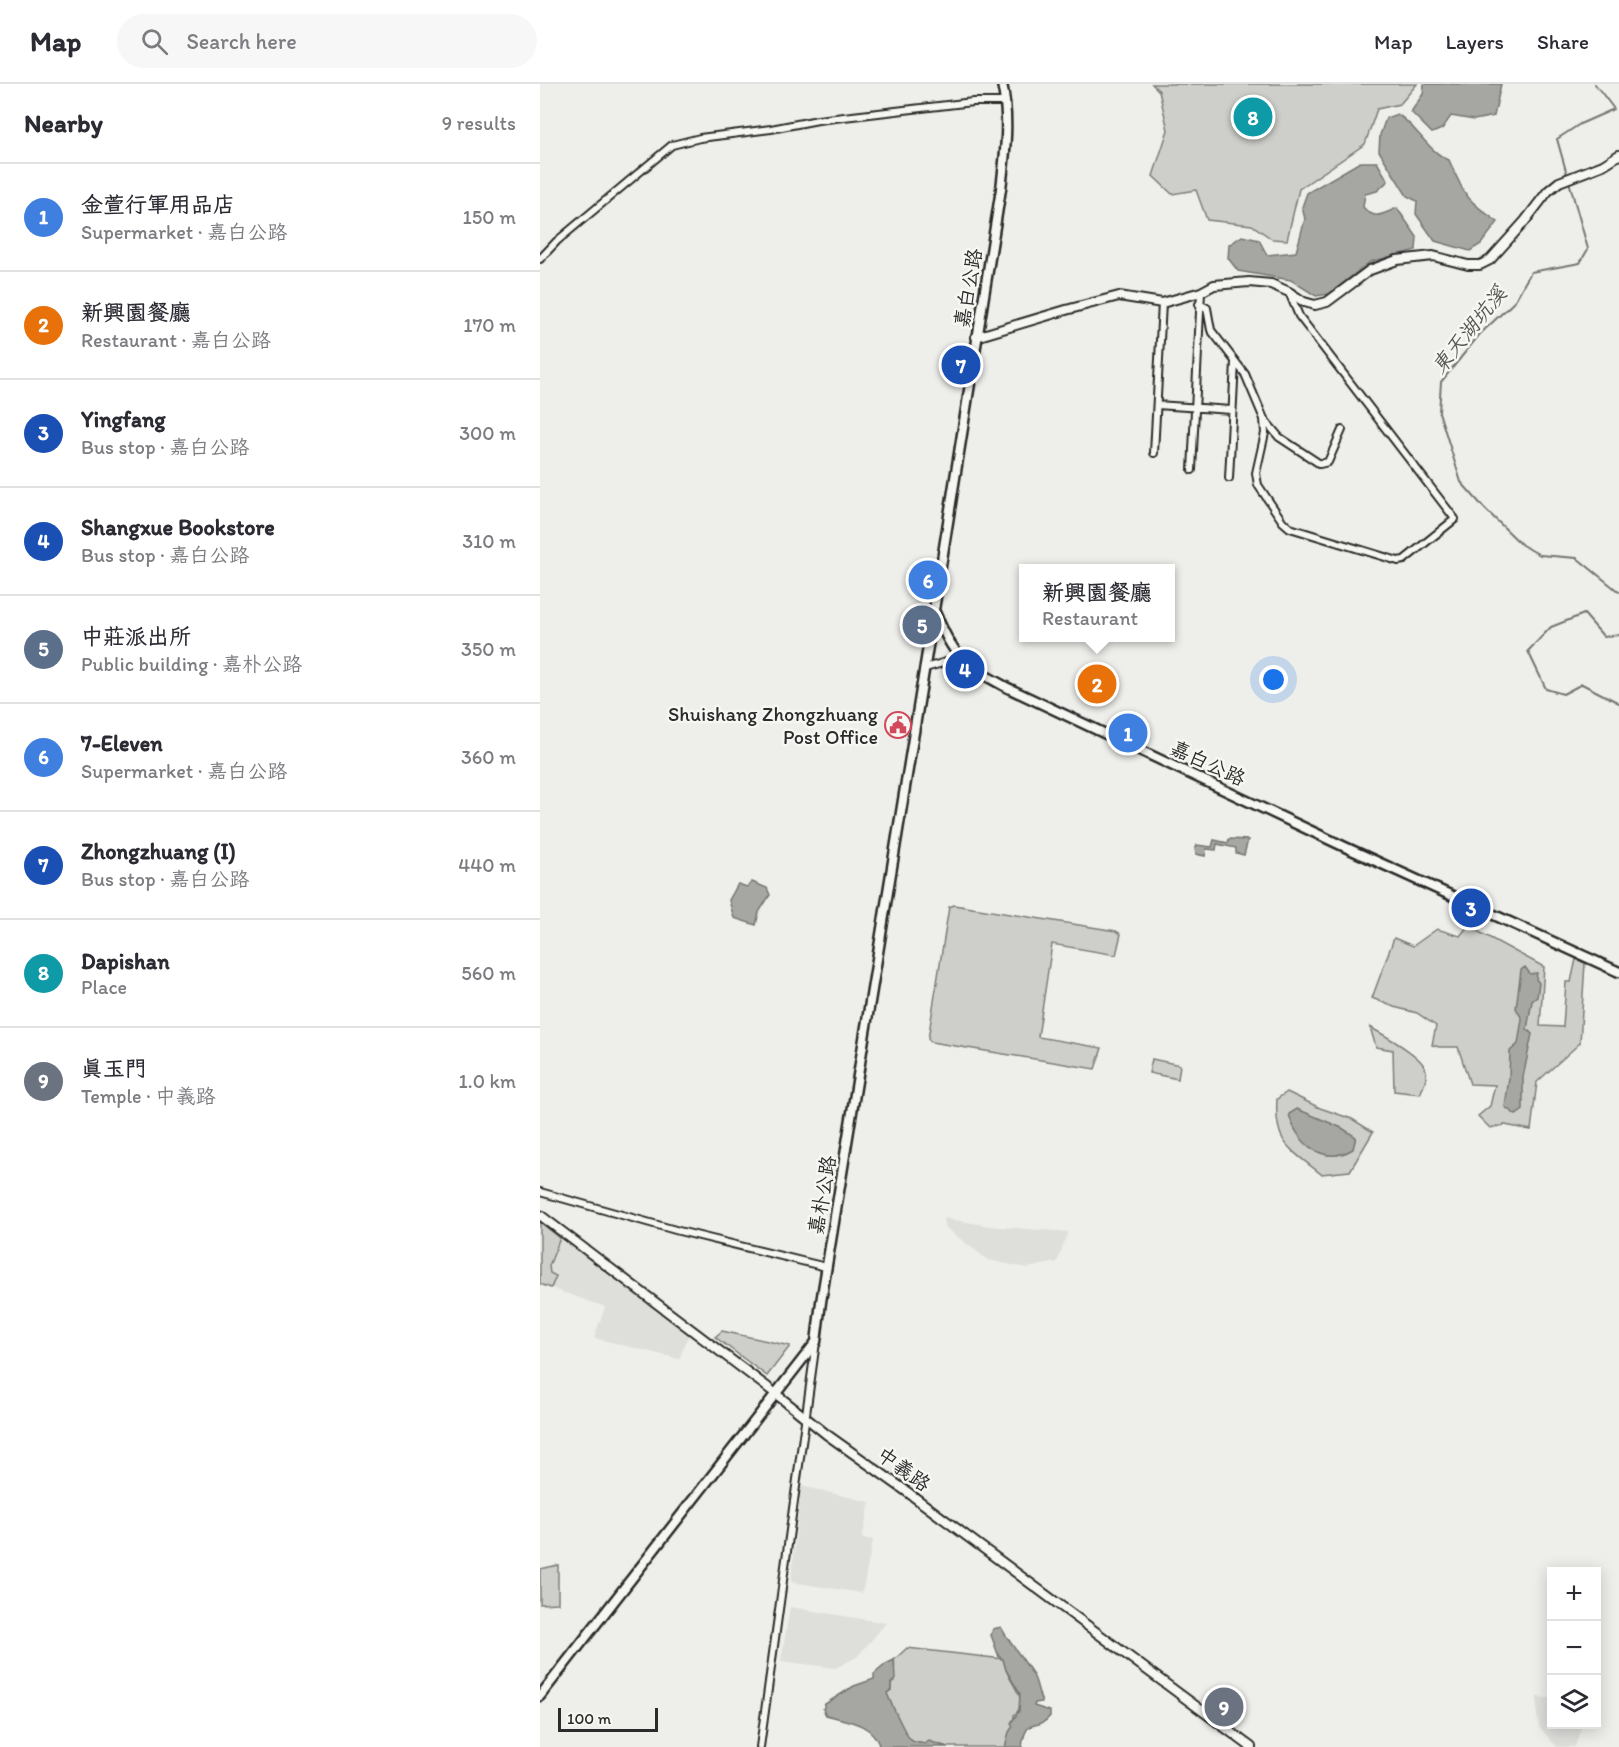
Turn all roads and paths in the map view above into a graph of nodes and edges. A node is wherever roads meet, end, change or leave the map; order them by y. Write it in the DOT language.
graph roads {
  1 [pos="1002,84"];
  2 [pos="1006,102"];
  3 [pos="1619,155"];
  4 [pos="540,259"];
  5 [pos="1201,292"];
  6 [pos="1289,292"];
  7 [pos="1162,303"];
  8 [pos="1199,304"];
  9 [pos="976,337"];
  10 [pos="1235,362"];
  11 [pos="1157,405"];
  12 [pos="1195,408"];
  13 [pos="1231,410"];
  14 [pos="1264,419"];
  15 [pos="1342,430"];
  16 [pos="1154,453"];
  17 [pos="1192,470"];
  18 [pos="1229,478"];
  19 [pos="934,610"];
  20 [pos="960,658"];
  21 [pos="925,668"];
  22 [pos="1619,972"];
  23 [pos="540,1192"];
  24 [pos="540,1215"];
  25 [pos="826,1267"];
  26 [pos="816,1342"];
  27 [pos="776,1394"];
  28 [pos="804,1417"];
  29 [pos="540,1696"];
  30 [pos="760,1747"];
  31 [pos="1251,1747"];
  1 -- 2 [label="main road, 嘉白公路"];
  2 -- 4 [label="street"];
  2 -- 9 [label="main road, 嘉白公路"];
  3 -- 6 [label="street"];
  5 -- 6 [label="street"];
  5 -- 7 [label="street"];
  5 -- 8 [label="street"];
  6 -- 14 [label="street"];
  7 -- 9 [label="street"];
  7 -- 11 [label="street"];
  8 -- 10 [label="street"];
  8 -- 12 [label="street"];
  9 -- 19 [label="main road, 嘉白公路"];
  10 -- 13 [label="street"];
  10 -- 14 [label="street"];
  11 -- 12 [label="street"];
  11 -- 16 [label="street"];
  12 -- 13 [label="street"];
  12 -- 17 [label="street"];
  13 -- 18 [label="street"];
  14 -- 15 [label="street"];
  19 -- 20 [label="main road, 嘉白公路"];
  19 -- 21 [label="main road, 嘉朴公路"];
  20 -- 21 [label="street"];
  20 -- 22 [label="main road, 嘉白公路"];
  21 -- 25 [label="main road, 嘉朴公路"];
  23 -- 25 [label="street"];
  24 -- 27 [label="street, 中義路"];
  25 -- 26 [label="main road, 嘉朴公路"];
  26 -- 27 [label="main road, 嘉朴公路"];
  26 -- 28 [label="street"];
  27 -- 28 [label="street, 中義路"];
  27 -- 29 [label="main road, 嘉朴公路"];
  28 -- 30 [label="street"];
  28 -- 31 [label="street, 中義路"];
}
